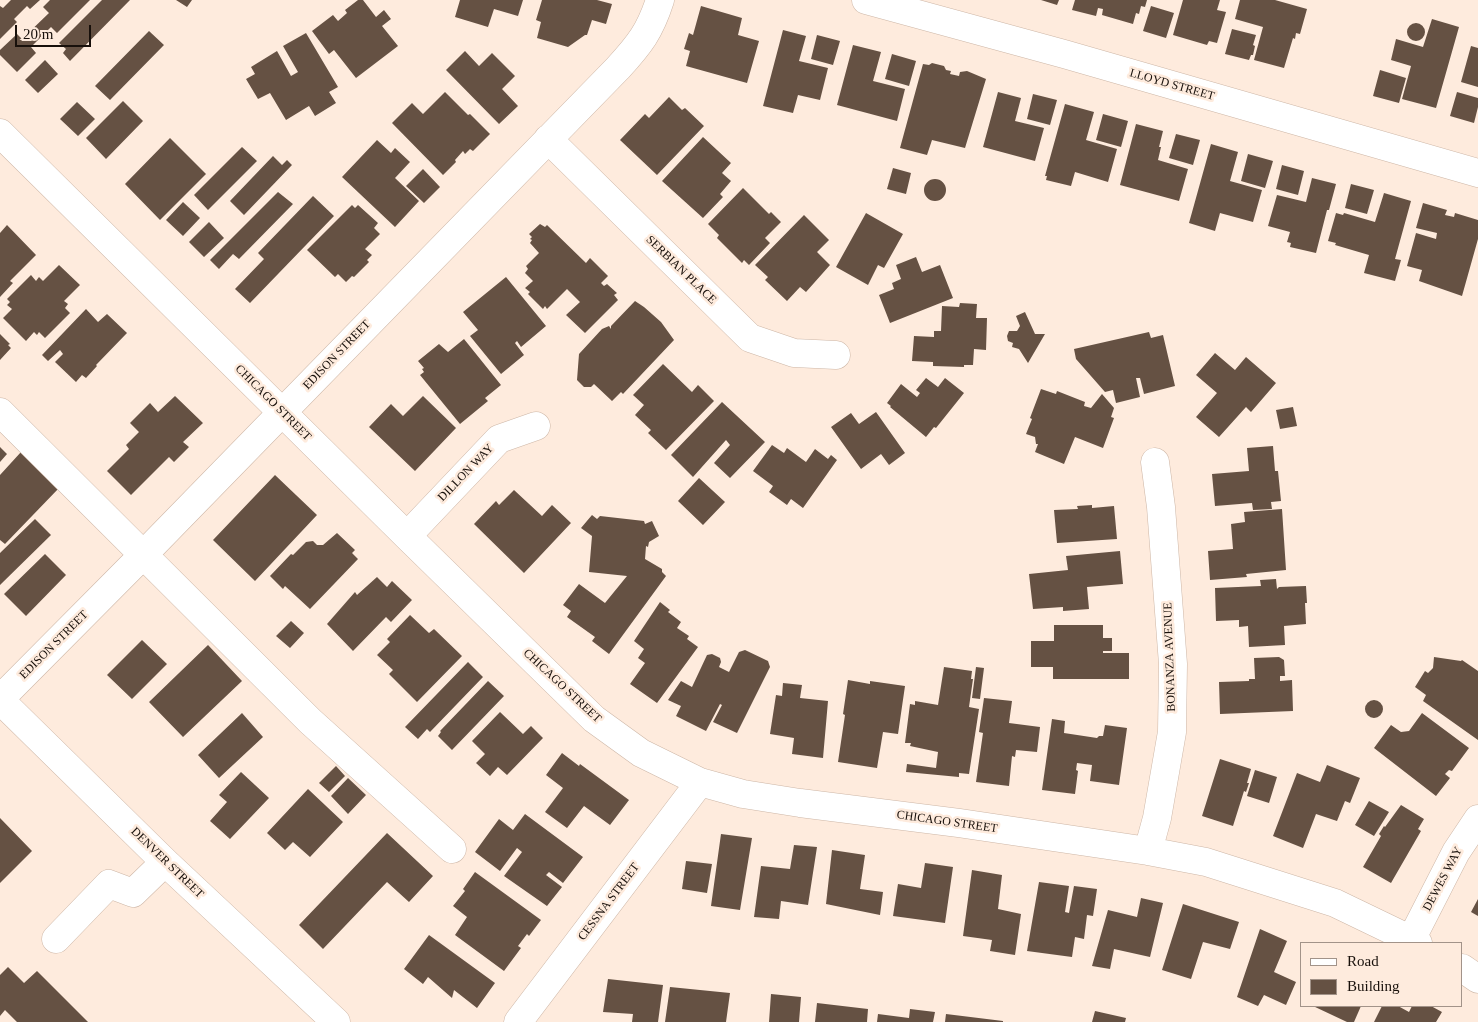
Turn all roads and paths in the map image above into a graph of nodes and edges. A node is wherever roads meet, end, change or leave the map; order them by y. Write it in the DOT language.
graph roads {
  1 [pos="660,0"];
  2 [pos="866,0"];
  3 [pos="0,133"];
  4 [pos="548,139"];
  5 [pos="1478,172"];
  6 [pos="836,355"];
  7 [pos="0,412"];
  8 [pos="282,412"];
  9 [pos="536,426"];
  10 [pos="1155,462"];
  11 [pos="407,536"];
  12 [pos="143,555"];
  13 [pos="0,700"];
  14 [pos="700,782"];
  15 [pos="1478,819"];
  16 [pos="452,849"];
  17 [pos="1148,851"];
  18 [pos="165,862"];
  19 [pos="56,939"];
  20 [pos="1414,942"];
  21 [pos="1463,969"];
  22 [pos="1478,979"];
  23 [pos="326,1019"];
  24 [pos="518,1022"];
  1 -- 4 [label="street, EDISON STREET"];
  2 -- 5 [label="street, LLOYD STREET"];
  3 -- 8 [label="street, CHICAGO STREET"];
  4 -- 6 [label="street, SERBIAN PLACE"];
  4 -- 8 [label="street, EDISON STREET"];
  7 -- 12 [label="street"];
  8 -- 11 [label="street, CHICAGO STREET"];
  8 -- 12 [label="street, EDISON STREET"];
  9 -- 11 [label="street, DILLON WAY"];
  10 -- 17 [label="street, BONANZA AVENUE"];
  11 -- 14 [label="street, CHICAGO STREET"];
  12 -- 13 [label="street, EDISON STREET"];
  12 -- 16 [label="street"];
  13 -- 18 [label="street, DENVER STREET"];
  14 -- 17 [label="street, CHICAGO STREET"];
  14 -- 24 [label="street, CESSNA STREET"];
  15 -- 20 [label="street, DEWES WAY"];
  17 -- 20 [label="street, CHICAGO STREET"];
  18 -- 19 [label="street"];
  18 -- 23 [label="street, DENVER STREET"];
  21 -- 22 [label="street"];
}
